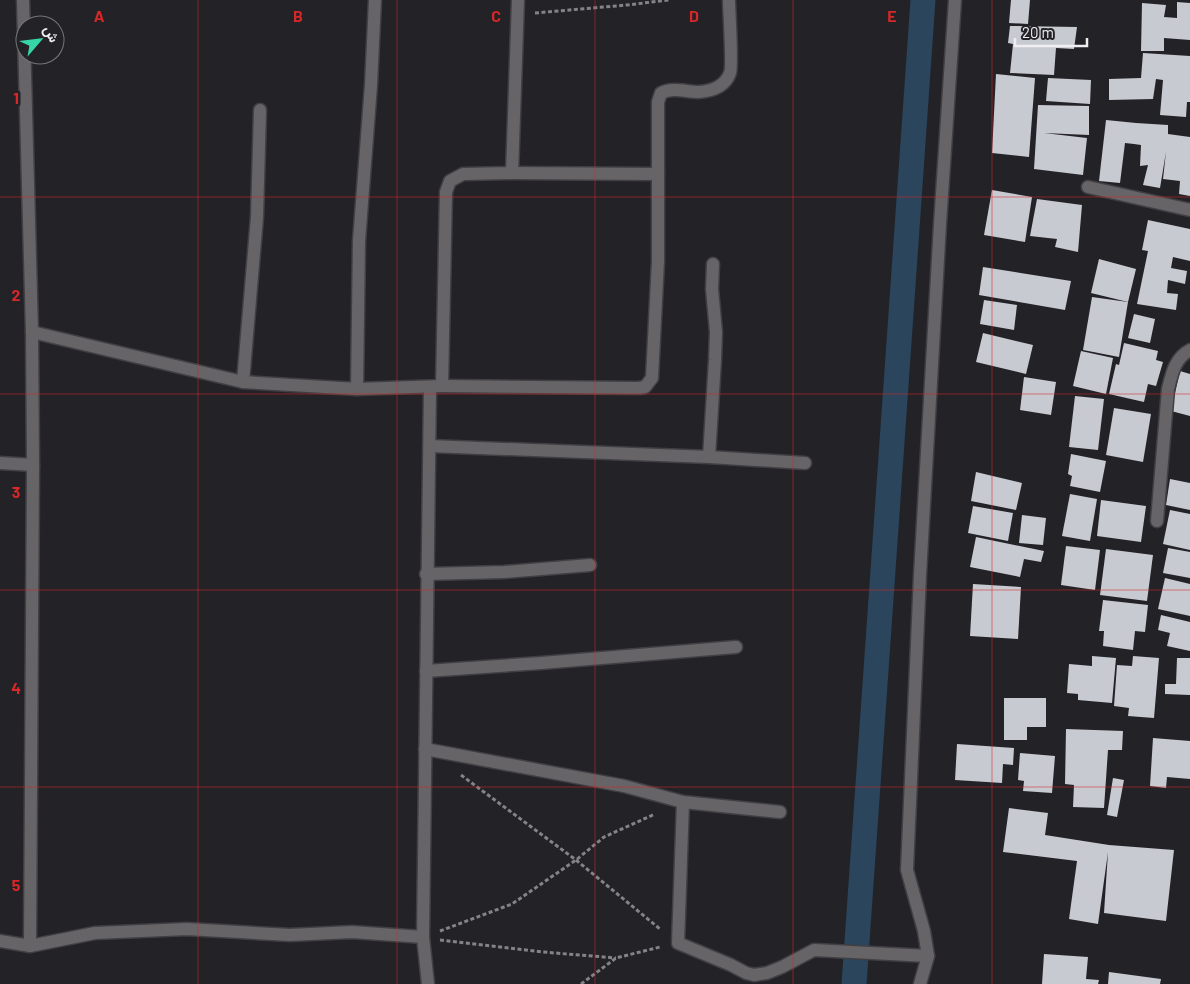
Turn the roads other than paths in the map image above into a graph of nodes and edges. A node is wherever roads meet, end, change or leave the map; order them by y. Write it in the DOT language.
graph roads {
  1 [pos="23,0"];
  2 [pos="375,0"];
  3 [pos="518,0"];
  4 [pos="729,0"];
  5 [pos="955,0"];
  6 [pos="260,110"];
  7 [pos="512,173"];
  8 [pos="658,174"];
  9 [pos="1088,188"];
  10 [pos="1190,210"];
  11 [pos="713,264"];
  12 [pos="32,332"];
  13 [pos="1190,350"];
  14 [pos="243,382"];
  15 [pos="436,387"];
  16 [pos="356,389"];
  17 [pos="430,446"];
  18 [pos="709,456"];
  19 [pos="0,463"];
  20 [pos="805,463"];
  21 [pos="33,465"];
  22 [pos="1157,521"];
  23 [pos="590,565"];
  24 [pos="426,574"];
  25 [pos="736,647"];
  26 [pos="426,671"];
  27 [pos="425,749"];
  28 [pos="683,802"];
  29 [pos="780,812"];
  30 [pos="423,938"];
  31 [pos="0,941"];
  32 [pos="30,946"];
  33 [pos="924,955"];
  34 [pos="428,984"];
  35 [pos="920,984"];
  1 -- 12 [label="street"];
  2 -- 16 [label="street"];
  3 -- 7 [label="street"];
  4 -- 8 [label="street"];
  5 -- 33 [label="street"];
  6 -- 14 [label="street"];
  7 -- 8 [label="street"];
  7 -- 15 [label="street"];
  8 -- 15 [label="street"];
  9 -- 10 [label="street"];
  11 -- 18 [label="street"];
  12 -- 14 [label="street"];
  12 -- 21 [label="street"];
  13 -- 22 [label="street"];
  14 -- 16 [label="street"];
  15 -- 16 [label="street"];
  15 -- 17 [label="street"];
  17 -- 18 [label="street"];
  17 -- 24 [label="street"];
  18 -- 20 [label="street"];
  19 -- 21 [label="street"];
  21 -- 32 [label="street"];
  23 -- 24 [label="street"];
  24 -- 26 [label="street"];
  25 -- 26 [label="street"];
  26 -- 27 [label="street"];
  27 -- 28 [label="street"];
  27 -- 30 [label="street"];
  28 -- 29 [label="street"];
  28 -- 33 [label="street"];
  30 -- 32 [label="street"];
  30 -- 34 [label="street"];
  31 -- 32 [label="street"];
  33 -- 35 [label="street"];
}
